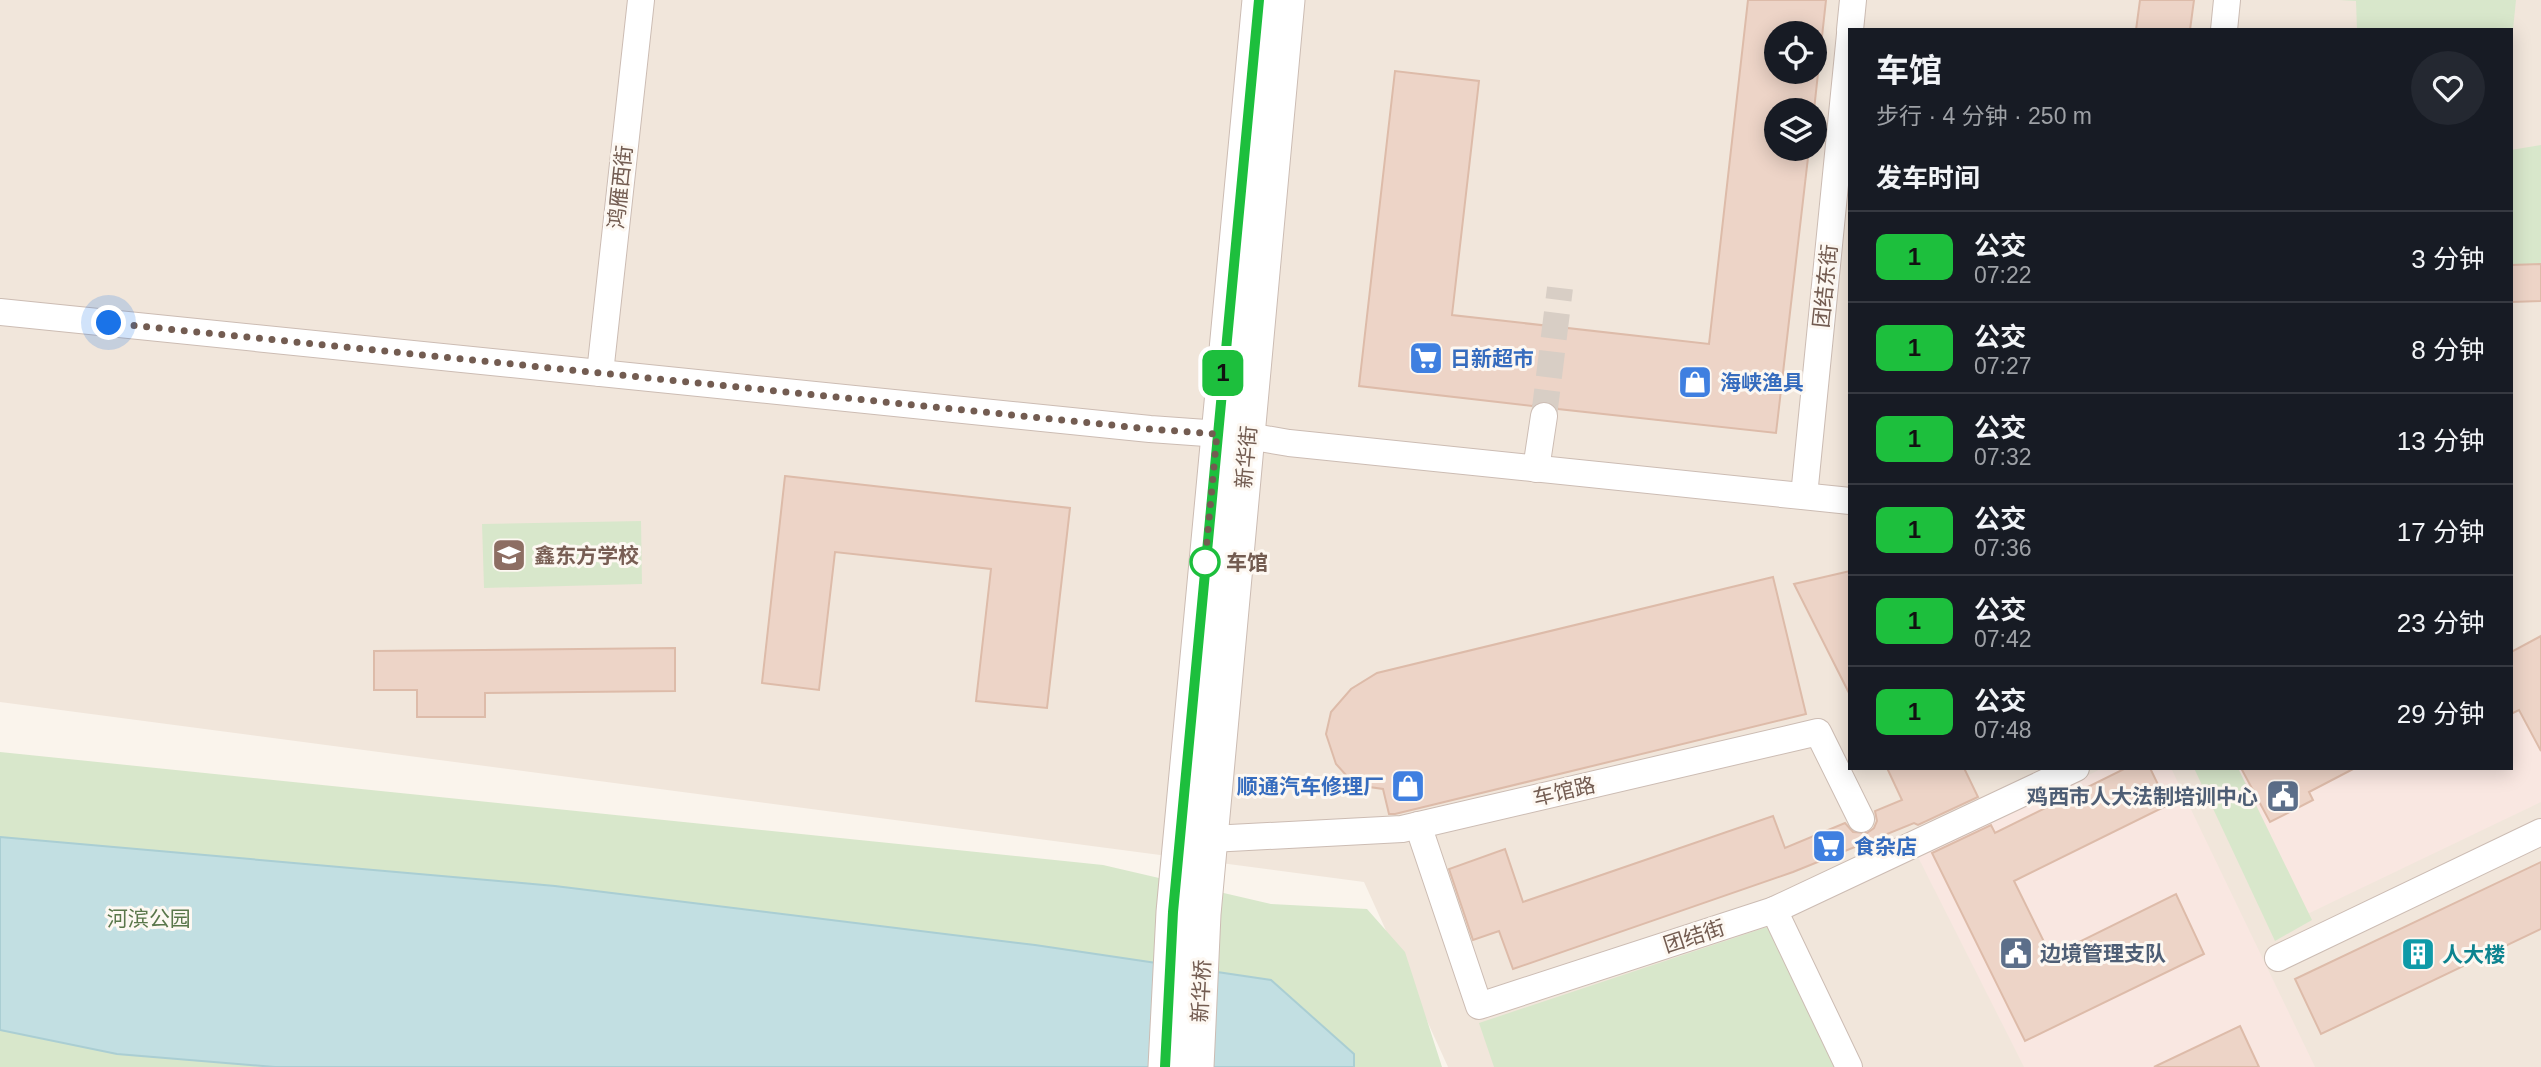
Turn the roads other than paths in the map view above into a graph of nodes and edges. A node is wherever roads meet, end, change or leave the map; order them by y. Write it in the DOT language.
graph roads {
  1 [pos="641,0"];
  2 [pos="1259,0"];
  3 [pos="1288,0"];
  4 [pos="1853,0"];
  5 [pos="2227,0"];
  6 [pos="1850,28"];
  7 [pos="2224,28"];
  8 [pos="1848,52"];
  9 [pos="0,312"];
  10 [pos="600,373"];
  11 [pos="1544,416"];
  12 [pos="1233,435"];
  13 [pos="1536,469"];
  14 [pos="1804,496"];
  15 [pos="1848,501"];
  16 [pos="2072,770"];
  17 [pos="1861,819"];
  18 [pos="1418,825"];
  19 [pos="2541,832"];
  20 [pos="1211,839"];
  21 [pos="1774,911"];
  22 [pos="1189,913"];
  23 [pos="2278,958"];
  24 [pos="1165,1067"];
  25 [pos="1197,1067"];
  26 [pos="1849,1067"];
  1 -- 10 [label="street, 鸿雁西街"];
  2 -- 12 [label="street, 新华街"];
  3 -- 12 [label="street, 新华街"];
  4 -- 6 [label="street, 团结东街"];
  5 -- 7 [label="street"];
  8 -- 14 [label="street, 团结东街"];
  9 -- 10 [label="street"];
  10 -- 12 [label="street"];
  11 -- 13 [label="street"];
  12 -- 13 [label="street"];
  12 -- 20 [label="street, 新华街"];
  12 -- 22 [label="street, 新华街"];
  13 -- 14 [label="street"];
  14 -- 15 [label="street"];
  16 -- 21 [label="street, 团结街"];
  17 -- 18 [label="street, 车馆路"];
  18 -- 20 [label="street, 车馆路"];
  18 -- 21 [label="street, 团结街"];
  19 -- 23 [label="street"];
  20 -- 22 [label="street, 新华街"];
  21 -- 26 [label="street"];
  22 -- 24 [label="street, 新华桥"];
  22 -- 25 [label="street, 新华桥"];
}
